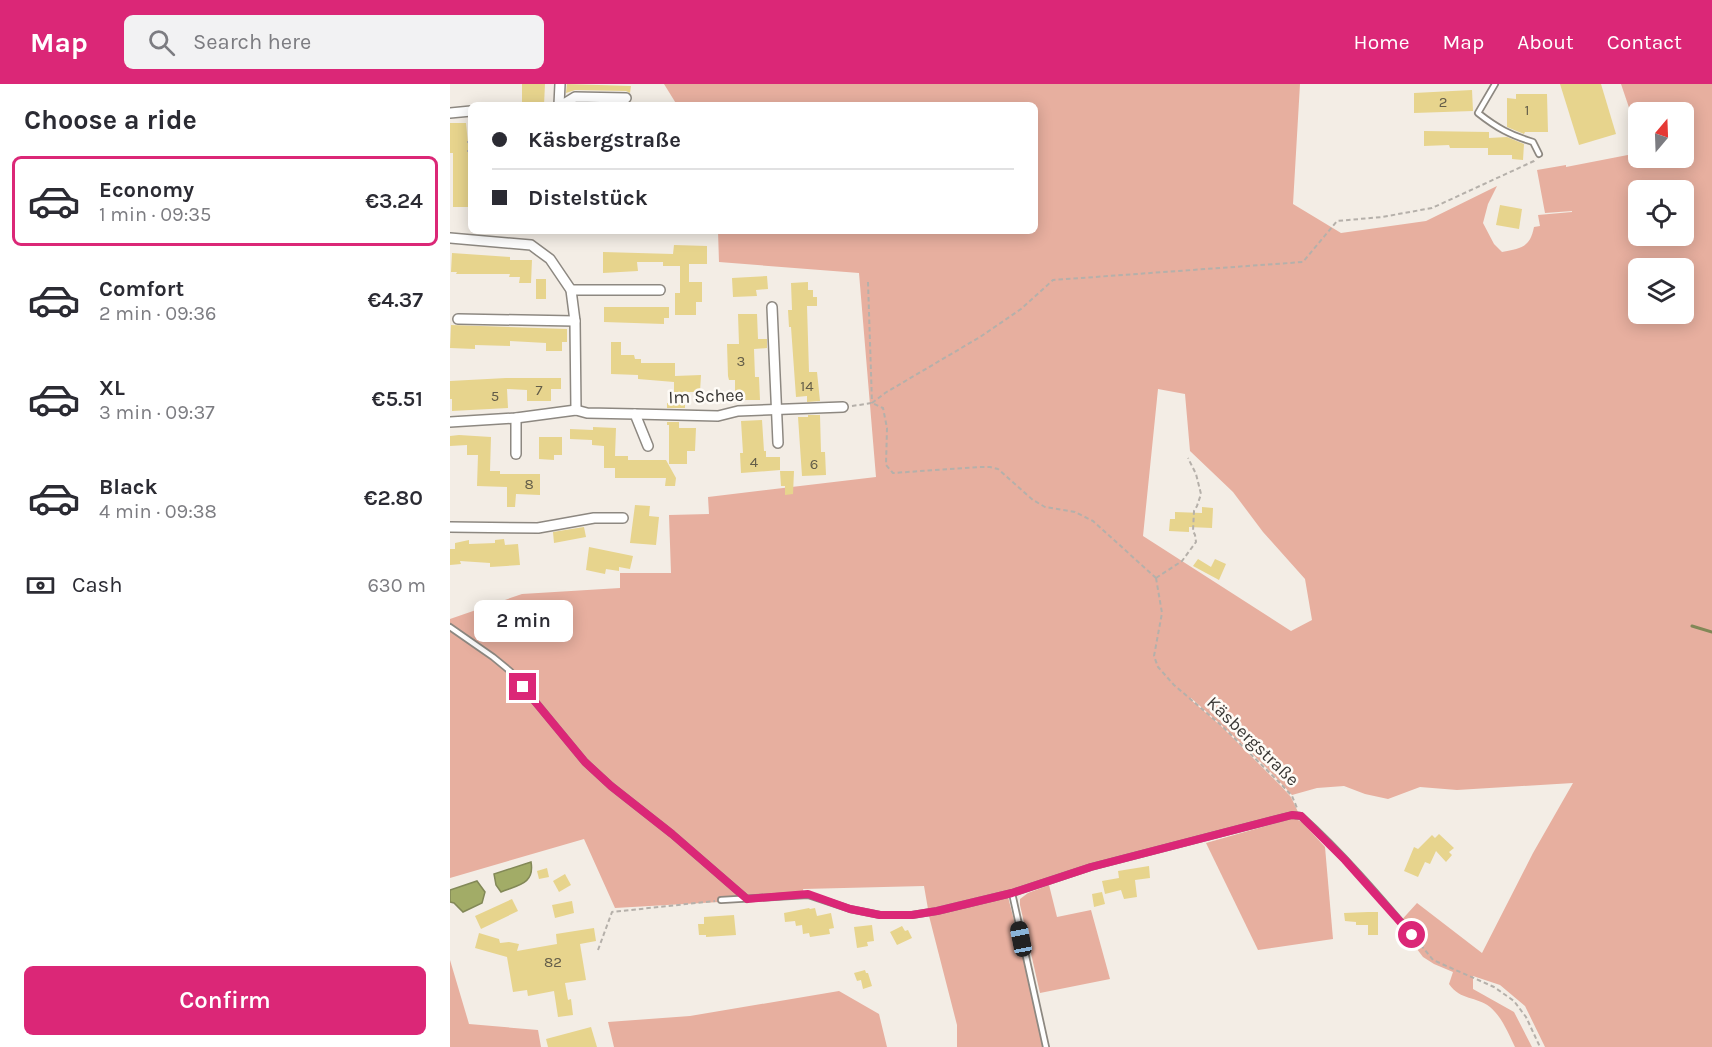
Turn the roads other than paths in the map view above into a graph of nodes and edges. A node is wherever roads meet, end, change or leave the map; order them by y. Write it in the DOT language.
graph roads {
  1 [pos="560,84"];
  2 [pos="1495,84"];
  3 [pos="626,98"];
  4 [pos="561,102"];
  5 [pos="566,102"];
  6 [pos="468,111"];
  7 [pos="450,113"];
  8 [pos="1539,154"];
  9 [pos="479,236"];
  10 [pos="450,238"];
  11 [pos="571,290"];
  12 [pos="660,290"];
  13 [pos="772,307"];
  14 [pos="458,319"];
  15 [pos="575,321"];
  16 [pos="843,407"];
  17 [pos="576,410"];
  18 [pos="777,411"];
  19 [pos="635,414"];
  20 [pos="516,418"];
  21 [pos="450,422"];
  22 [pos="778,443"];
  23 [pos="648,446"];
  24 [pos="516,454"];
  25 [pos="623,518"];
  26 [pos="450,527"];
  27 [pos="450,627"];
  28 [pos="1012,893"];
  29 [pos="747,899"];
  30 [pos="721,900"];
  31 [pos="1412,935"];
  32 [pos="1046,1047"];
  1 -- 4 [label="street"];
  2 -- 8 [label="lane"];
  3 -- 5 [label="street"];
  6 -- 7 [label="street"];
  9 -- 10 [label="street"];
  9 -- 11 [label="street"];
  11 -- 12 [label="street"];
  11 -- 15 [label="street"];
  13 -- 18 [label="street"];
  14 -- 15 [label="street"];
  15 -- 17 [label="street"];
  16 -- 18 [label="street, Im Schee"];
  17 -- 19 [label="street, Im Schee"];
  17 -- 20 [label="street, Im Schee"];
  18 -- 19 [label="street, Im Schee"];
  18 -- 22 [label="street"];
  19 -- 23 [label="street"];
  20 -- 21 [label="street, Im Schee"];
  20 -- 24 [label="street"];
  25 -- 26 [label="street"];
  27 -- 29 [label="lane"];
  28 -- 29 [label="lane"];
  28 -- 31 [label="lane"];
  28 -- 32 [label="lane"];
  29 -- 30 [label="lane"];
}
